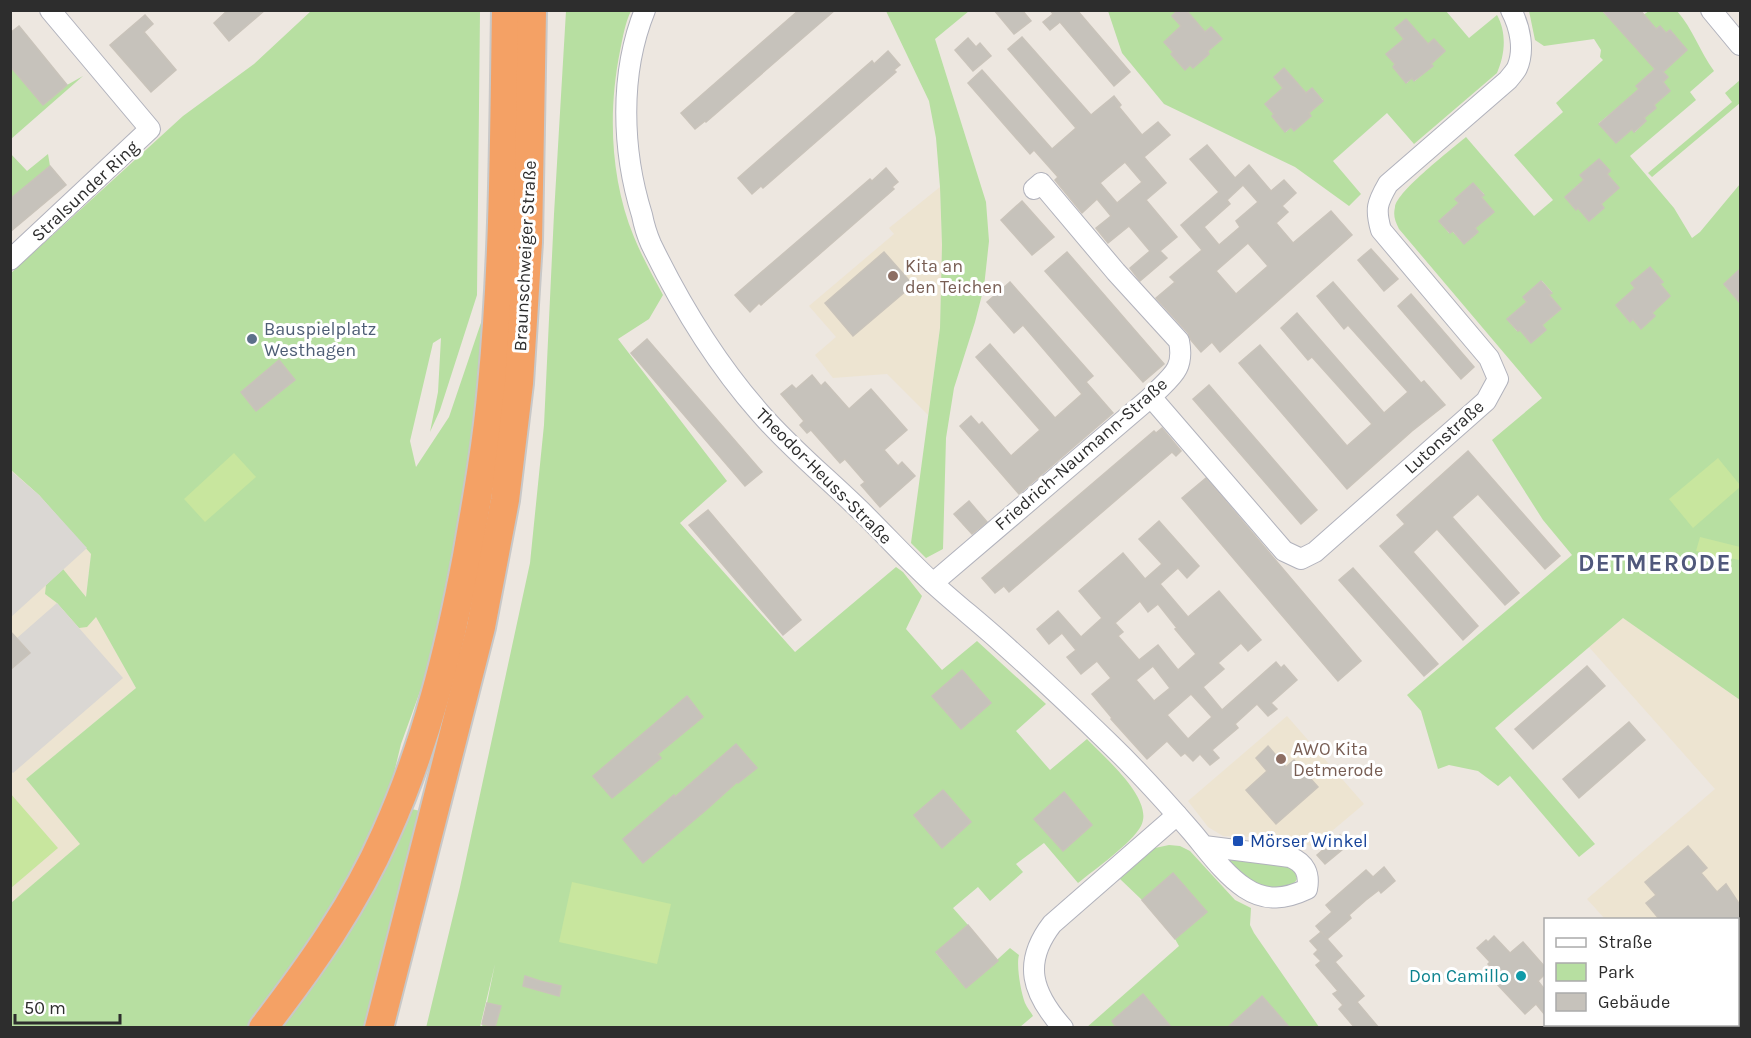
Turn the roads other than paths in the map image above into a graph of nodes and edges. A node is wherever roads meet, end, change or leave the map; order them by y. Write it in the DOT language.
graph roads {
  1 [pos="50,10"];
  2 [pos="506,10"];
  3 [pos="532,10"];
  4 [pos="645,10"];
  5 [pos="1511,10"];
  6 [pos="1711,10"];
  7 [pos="1740,45"];
  8 [pos="1034,189"];
  9 [pos="10,260"];
  10 [pos="1151,397"];
  11 [pos="491,498"];
  12 [pos="933,583"];
  13 [pos="1177,815"];
  14 [pos="1204,846"];
  15 [pos="263,1028"];
  16 [pos="379,1028"];
  17 [pos="1063,1028"];
  1 -- 9 [label="street, Stralsunder Ring"];
  2 -- 11 [label="highway, Braunschweiger Straße"];
  3 -- 11 [label="highway, Braunschweiger Straße"];
  4 -- 12 [label="street, Theodor-Heuss-Straße"];
  5 -- 10 [label="street, Lutonstraße"];
  6 -- 7 [label="street"];
  8 -- 10 [label="street, Friedrich-Naumann-Straße"];
  10 -- 12 [label="street, Friedrich-Naumann-Straße"];
  11 -- 15 [label="highway"];
  11 -- 16 [label="highway"];
  12 -- 13 [label="street, Theodor-Heuss-Straße"];
  13 -- 14 [label="street, Theodor-Heuss-Straße"];
  13 -- 17 [label="street"];
  14 -- 14 [label="street, Theodor-Heuss-Straße"];
}
